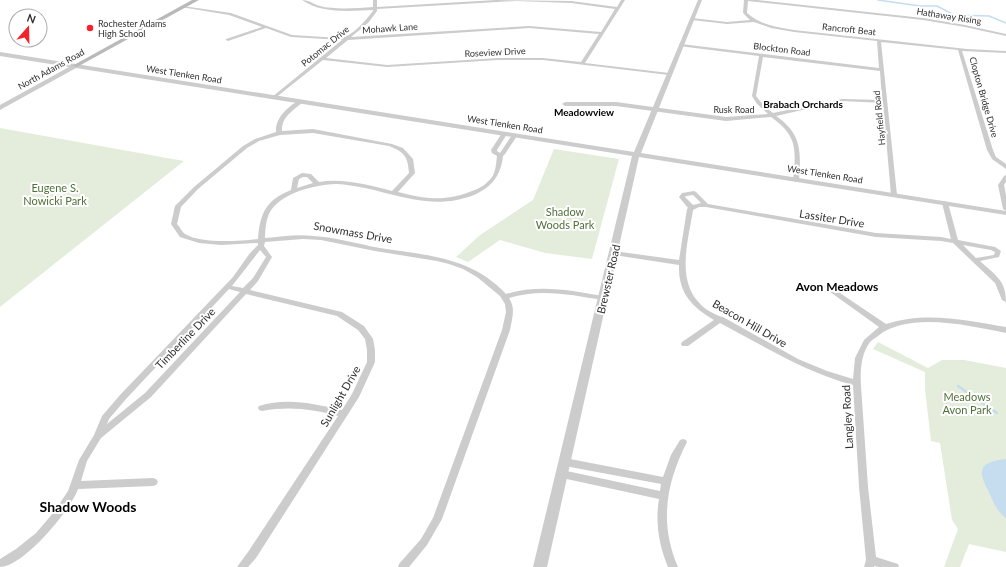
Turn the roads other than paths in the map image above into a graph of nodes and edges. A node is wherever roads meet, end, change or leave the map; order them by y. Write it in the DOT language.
graph roads {
  1 [pos="196,0"];
  2 [pos="304,0"];
  3 [pos="375,0"];
  4 [pos="623,0"];
  5 [pos="700,0"];
  6 [pos="746,0"];
  7 [pos="447,2"];
  8 [pos="183,7"];
  9 [pos="618,8"];
  10 [pos="375,9"];
  11 [pos="692,19"];
  12 [pos="754,21"];
  13 [pos="266,28"];
  14 [pos="602,33"];
  15 [pos="1006,35"];
  16 [pos="348,38"];
  17 [pos="228,40"];
  18 [pos="878,40"];
  19 [pos="681,45"];
  20 [pos="960,50"];
  21 [pos="1006,52"];
  22 [pos="0,54"];
  23 [pos="761,55"];
  24 [pos="322,60"];
  25 [pos="583,63"];
  26 [pos="75,66"];
  27 [pos="882,70"];
  28 [pos="668,74"];
  29 [pos="274,98"];
  30 [pos="300,102"];
  31 [pos="885,102"];
  32 [pos="565,104"];
  33 [pos="0,107"];
  34 [pos="654,109"];
  35 [pos="771,115"];
  36 [pos="279,133"];
  37 [pos="504,134"];
  38 [pos="514,136"];
  39 [pos="500,155"];
  40 [pos="637,155"];
  41 [pos="1006,167"];
  42 [pos="1006,178"];
  43 [pos="796,180"];
  44 [pos="318,185"];
  45 [pos="294,191"];
  46 [pos="393,194"];
  47 [pos="894,195"];
  48 [pos="945,203"];
  49 [pos="706,205"];
  50 [pos="692,208"];
  51 [pos="1006,208"];
  52 [pos="1006,213"];
  53 [pos="955,241"];
  54 [pos="261,243"];
  55 [pos="614,253"];
  56 [pos="974,260"];
  57 [pos="682,263"];
  58 [pos="228,287"];
  59 [pos="828,287"];
  60 [pos="246,291"];
  61 [pos="504,297"];
  62 [pos="604,298"];
  63 [pos="1006,300"];
  64 [pos="720,319"];
  65 [pos="885,328"];
  66 [pos="1006,330"];
  67 [pos="684,344"];
  68 [pos="855,383"];
  69 [pos="262,408"];
  70 [pos="344,414"];
  71 [pos="98,436"];
  72 [pos="683,442"];
  73 [pos="565,462"];
  74 [pos="620,472"];
  75 [pos="562,474"];
  76 [pos="667,481"];
  77 [pos="153,482"];
  78 [pos="74,485"];
  79 [pos="618,486"];
  80 [pos="664,496"];
  81 [pos="870,563"];
  82 [pos="0,565"];
  83 [pos="244,567"];
  84 [pos="403,567"];
  85 [pos="540,567"];
  86 [pos="673,567"];
  87 [pos="894,567"];
  1 -- 8 [label="main road, North Adams Road"];
  2 -- 10 [label="street"];
  3 -- 10 [label="street"];
  4 -- 9 [label="street"];
  5 -- 11 [label="street, Brewster Road"];
  6 -- 12 [label="street"];
  6 -- 15 [label="street, Hathaway Rising"];
  7 -- 9 [label="street"];
  7 -- 10 [label="street"];
  8 -- 13 [label="street, Mohawk Lane"];
  8 -- 26 [label="main road, North Adams Road"];
  9 -- 14 [label="street"];
  10 -- 16 [label="street, Potomac Drive"];
  11 -- 12 [label="street, Rancroft Beat"];
  11 -- 19 [label="street, Brewster Road"];
  12 -- 18 [label="street, Rancroft Beat"];
  13 -- 16 [label="street, Mohawk Lane"];
  13 -- 17 [label="street"];
  14 -- 16 [label="street, Mohawk Lane"];
  14 -- 25 [label="street"];
  16 -- 24 [label="street, Potomac Drive"];
  18 -- 20 [label="street, Rancroft Beat"];
  18 -- 27 [label="street, Hayfield Road"];
  19 -- 23 [label="street, Blockton Road"];
  19 -- 28 [label="street, Brewster Road"];
  20 -- 21 [label="street, Rancroft Beat"];
  20 -- 41 [label="street, Clopton Bridge Drive"];
  22 -- 26 [label="street, West Tienken Road"];
  23 -- 27 [label="street, Blockton Road"];
  23 -- 35 [label="street"];
  24 -- 25 [label="street, Roseview Drive"];
  24 -- 29 [label="street, Potomac Drive"];
  25 -- 28 [label="street, Roseview Drive"];
  26 -- 29 [label="street, West Tienken Road"];
  26 -- 33 [label="street, North Adams Road"];
  27 -- 31 [label="street, Hayfield Road"];
  28 -- 34 [label="street, Brewster Road"];
  29 -- 30 [label="street, West Tienken Road"];
  30 -- 36 [label="street"];
  30 -- 37 [label="street, West Tienken Road"];
  31 -- 35 [label="street, Rusk Road"];
  31 -- 47 [label="street, Hayfield Road"];
  32 -- 34 [label="street, Rusk Road"];
  34 -- 35 [label="street, Rusk Road"];
  34 -- 40 [label="street, Brewster Road"];
  35 -- 43 [label="street"];
  36 -- 46 [label="street, Snowmass Drive"];
  36 -- 54 [label="street, Snowmass Drive"];
  37 -- 38 [label="street, West Tienken Road"];
  37 -- 39 [label="street, Timberline Drive"];
  38 -- 39 [label="street, Timberline Drive"];
  38 -- 40 [label="street, West Tienken Road"];
  39 -- 46 [label="street, Timberline Drive"];
  40 -- 43 [label="street, West Tienken Road"];
  40 -- 55 [label="street, Brewster Road"];
  42 -- 51 [label="street"];
  43 -- 47 [label="street, West Tienken Road"];
  44 -- 45 [label="street, Timberline Drive"];
  44 -- 45 [label="street"];
  44 -- 46 [label="street, Timberline Drive"];
  45 -- 54 [label="street, Timberline Drive"];
  47 -- 48 [label="street, West Tienken Road"];
  48 -- 52 [label="street, West Tienken Road"];
  48 -- 53 [label="street"];
  49 -- 50 [label="street, Lassiter Drive"];
  49 -- 50 [label="street, Lassiter Drive"];
  49 -- 53 [label="street, Lassiter Drive"];
  50 -- 57 [label="street"];
  53 -- 56 [label="street"];
  53 -- 56 [label="street"];
  54 -- 58 [label="street, Timberline Drive"];
  54 -- 60 [label="street, Timberline Drive"];
  54 -- 61 [label="street, Snowmass Drive"];
  55 -- 57 [label="street"];
  55 -- 62 [label="street, Brewster Road"];
  56 -- 63 [label="street"];
  57 -- 64 [label="street, Beacon Hill Drive"];
  58 -- 60 [label="street, Sunlight Drive"];
  58 -- 71 [label="street, Timberline Drive"];
  59 -- 65 [label="street"];
  60 -- 70 [label="street, Sunlight Drive"];
  60 -- 71 [label="street, Timberline Drive"];
  61 -- 62 [label="street"];
  61 -- 84 [label="street, Snowmass Drive"];
  62 -- 73 [label="street, Brewster Road"];
  64 -- 67 [label="street"];
  64 -- 68 [label="street, Beacon Hill Drive"];
  65 -- 66 [label="street, Langley Road"];
  65 -- 68 [label="street, Langley Road"];
  68 -- 81 [label="street, Langley Road"];
  69 -- 70 [label="street"];
  70 -- 83 [label="street, Sunlight Drive"];
  71 -- 78 [label="street, Timberline Drive"];
  72 -- 76 [label="street"];
  73 -- 74 [label="street"];
  73 -- 75 [label="street, Brewster Road"];
  74 -- 76 [label="street"];
  74 -- 79 [label="street"];
  75 -- 79 [label="street"];
  75 -- 85 [label="street, Brewster Road"];
  76 -- 80 [label="street"];
  77 -- 78 [label="street"];
  78 -- 82 [label="street, Timberline Drive"];
  79 -- 80 [label="street"];
  80 -- 86 [label="street"];
  81 -- 87 [label="street"];
}
